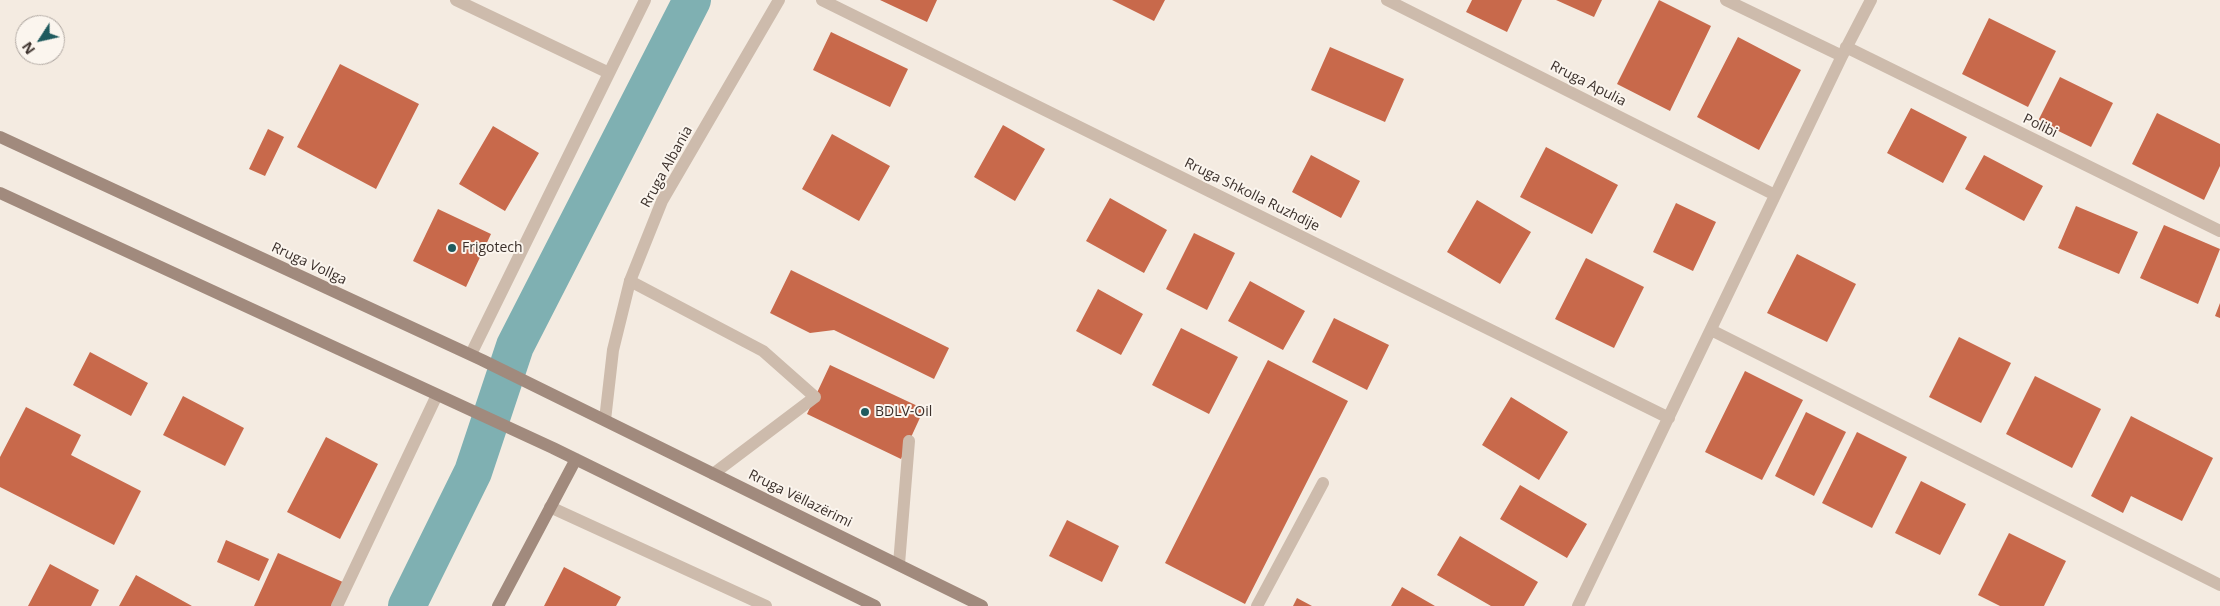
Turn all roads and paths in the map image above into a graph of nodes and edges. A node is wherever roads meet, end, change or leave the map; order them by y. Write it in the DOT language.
graph roads {
  1 [pos="456,0"];
  2 [pos="644,0"];
  3 [pos="779,0"];
  4 [pos="822,0"];
  5 [pos="1386,0"];
  6 [pos="1726,0"];
  7 [pos="1871,0"];
  8 [pos="1844,52"];
  9 [pos="609,73"];
  10 [pos="0,137"];
  11 [pos="0,193"];
  12 [pos="1775,195"];
  13 [pos="2220,231"];
  14 [pos="630,282"];
  15 [pos="1711,330"];
  16 [pos="476,357"];
  17 [pos="437,395"];
  18 [pos="1669,418"];
  19 [pos="605,420"];
  20 [pos="909,441"];
  21 [pos="576,459"];
  22 [pos="714,474"];
  23 [pos="1323,483"];
  24 [pos="550,506"];
  25 [pos="899,564"];
  26 [pos="2220,586"];
  27 [pos="337,606"];
  28 [pos="498,606"];
  29 [pos="766,606"];
  30 [pos="875,606"];
  31 [pos="982,606"];
  32 [pos="1258,606"];
  33 [pos="1578,606"];
  1 -- 9 [label="street"];
  2 -- 9 [label="street"];
  3 -- 14 [label="street, Rruga Albania"];
  4 -- 18 [label="street, Rruga Shkolla Ruzhdije"];
  5 -- 12 [label="street, Rruga Apulia"];
  6 -- 8 [label="street, Polibi"];
  7 -- 8 [label="street"];
  8 -- 12 [label="street"];
  8 -- 13 [label="street, Polibi"];
  9 -- 16 [label="street"];
  10 -- 16 [label="main road, Rruga Vollga"];
  11 -- 17 [label="main road"];
  12 -- 15 [label="street"];
  14 -- 19 [label="street, Rruga Albania"];
  14 -- 22 [label="street"];
  15 -- 18 [label="street"];
  15 -- 26 [label="street"];
  16 -- 19 [label="main road, Rruga Vollga"];
  17 -- 21 [label="main road"];
  17 -- 27 [label="street"];
  18 -- 33 [label="street"];
  19 -- 22 [label="main road, Rruga Vëllazërimi"];
  20 -- 25 [label="street"];
  21 -- 24 [label="main road"];
  21 -- 30 [label="main road"];
  22 -- 25 [label="main road, Rruga Vëllazërimi"];
  23 -- 32 [label="street"];
  24 -- 28 [label="main road"];
  24 -- 29 [label="street"];
  25 -- 31 [label="main road, Rruga Vëllazërimi"];
}
